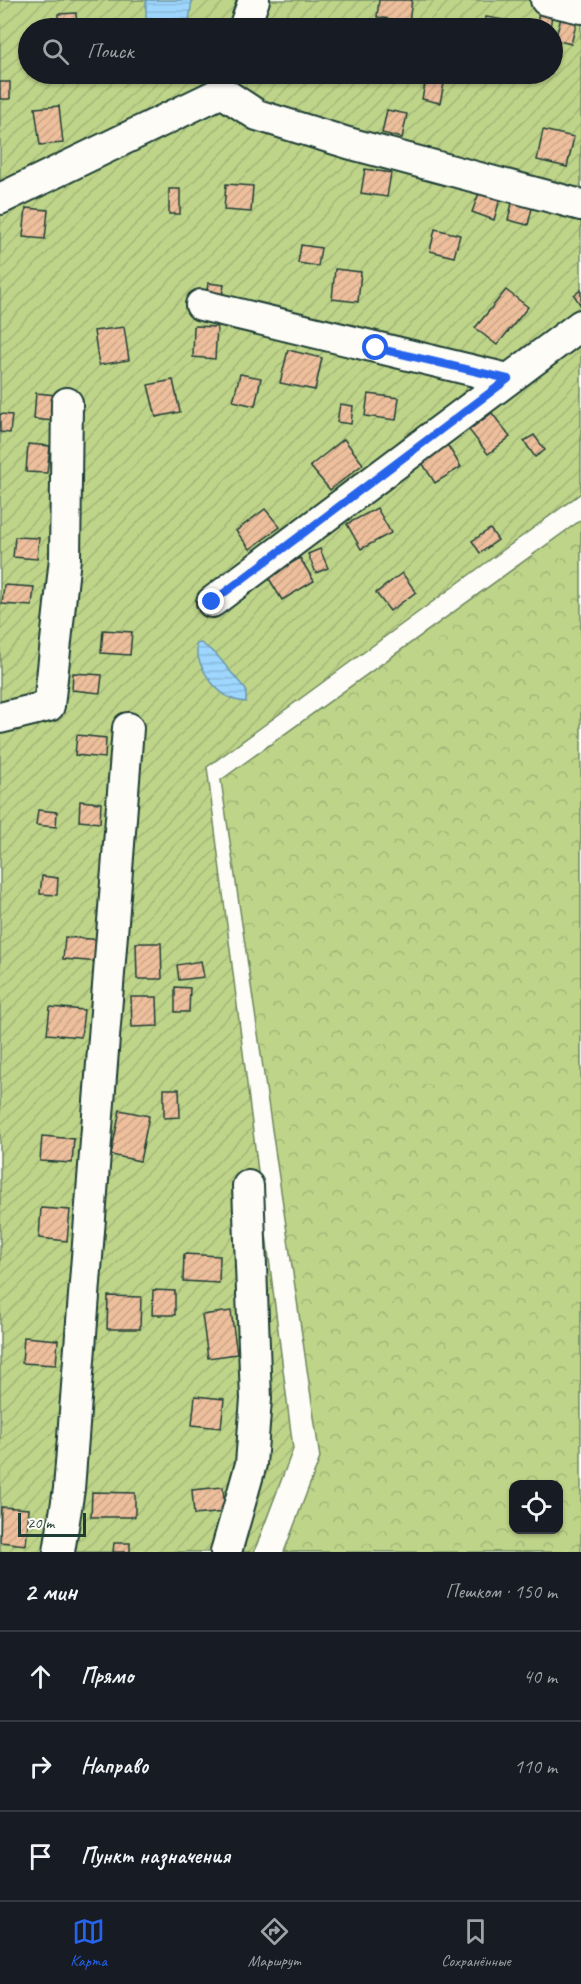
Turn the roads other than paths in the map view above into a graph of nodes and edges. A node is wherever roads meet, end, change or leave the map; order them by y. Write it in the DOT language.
graph roads {
  1 [pos="254,0"];
  2 [pos="546,0"];
  3 [pos="581,8"];
  4 [pos="248,18"];
  5 [pos="223,84"];
  6 [pos="226,84"];
  7 [pos="0,199"];
  8 [pos="581,205"];
  9 [pos="201,305"];
  10 [pos="581,325"];
  11 [pos="508,379"];
  12 [pos="68,403"];
  13 [pos="212,602"];
  14 [pos="0,718"];
  15 [pos="128,728"];
  16 [pos="248,1186"];
  17 [pos="59,1552"];
  18 [pos="226,1552"];
  1 -- 4 [label="street"];
  2 -- 3 [label="street"];
  5 -- 7 [label="street"];
  6 -- 8 [label="street"];
  9 -- 11 [label="street"];
  10 -- 11 [label="street"];
  11 -- 13 [label="street"];
  12 -- 14 [label="street"];
  15 -- 17 [label="street"];
  16 -- 18 [label="street"];
}
